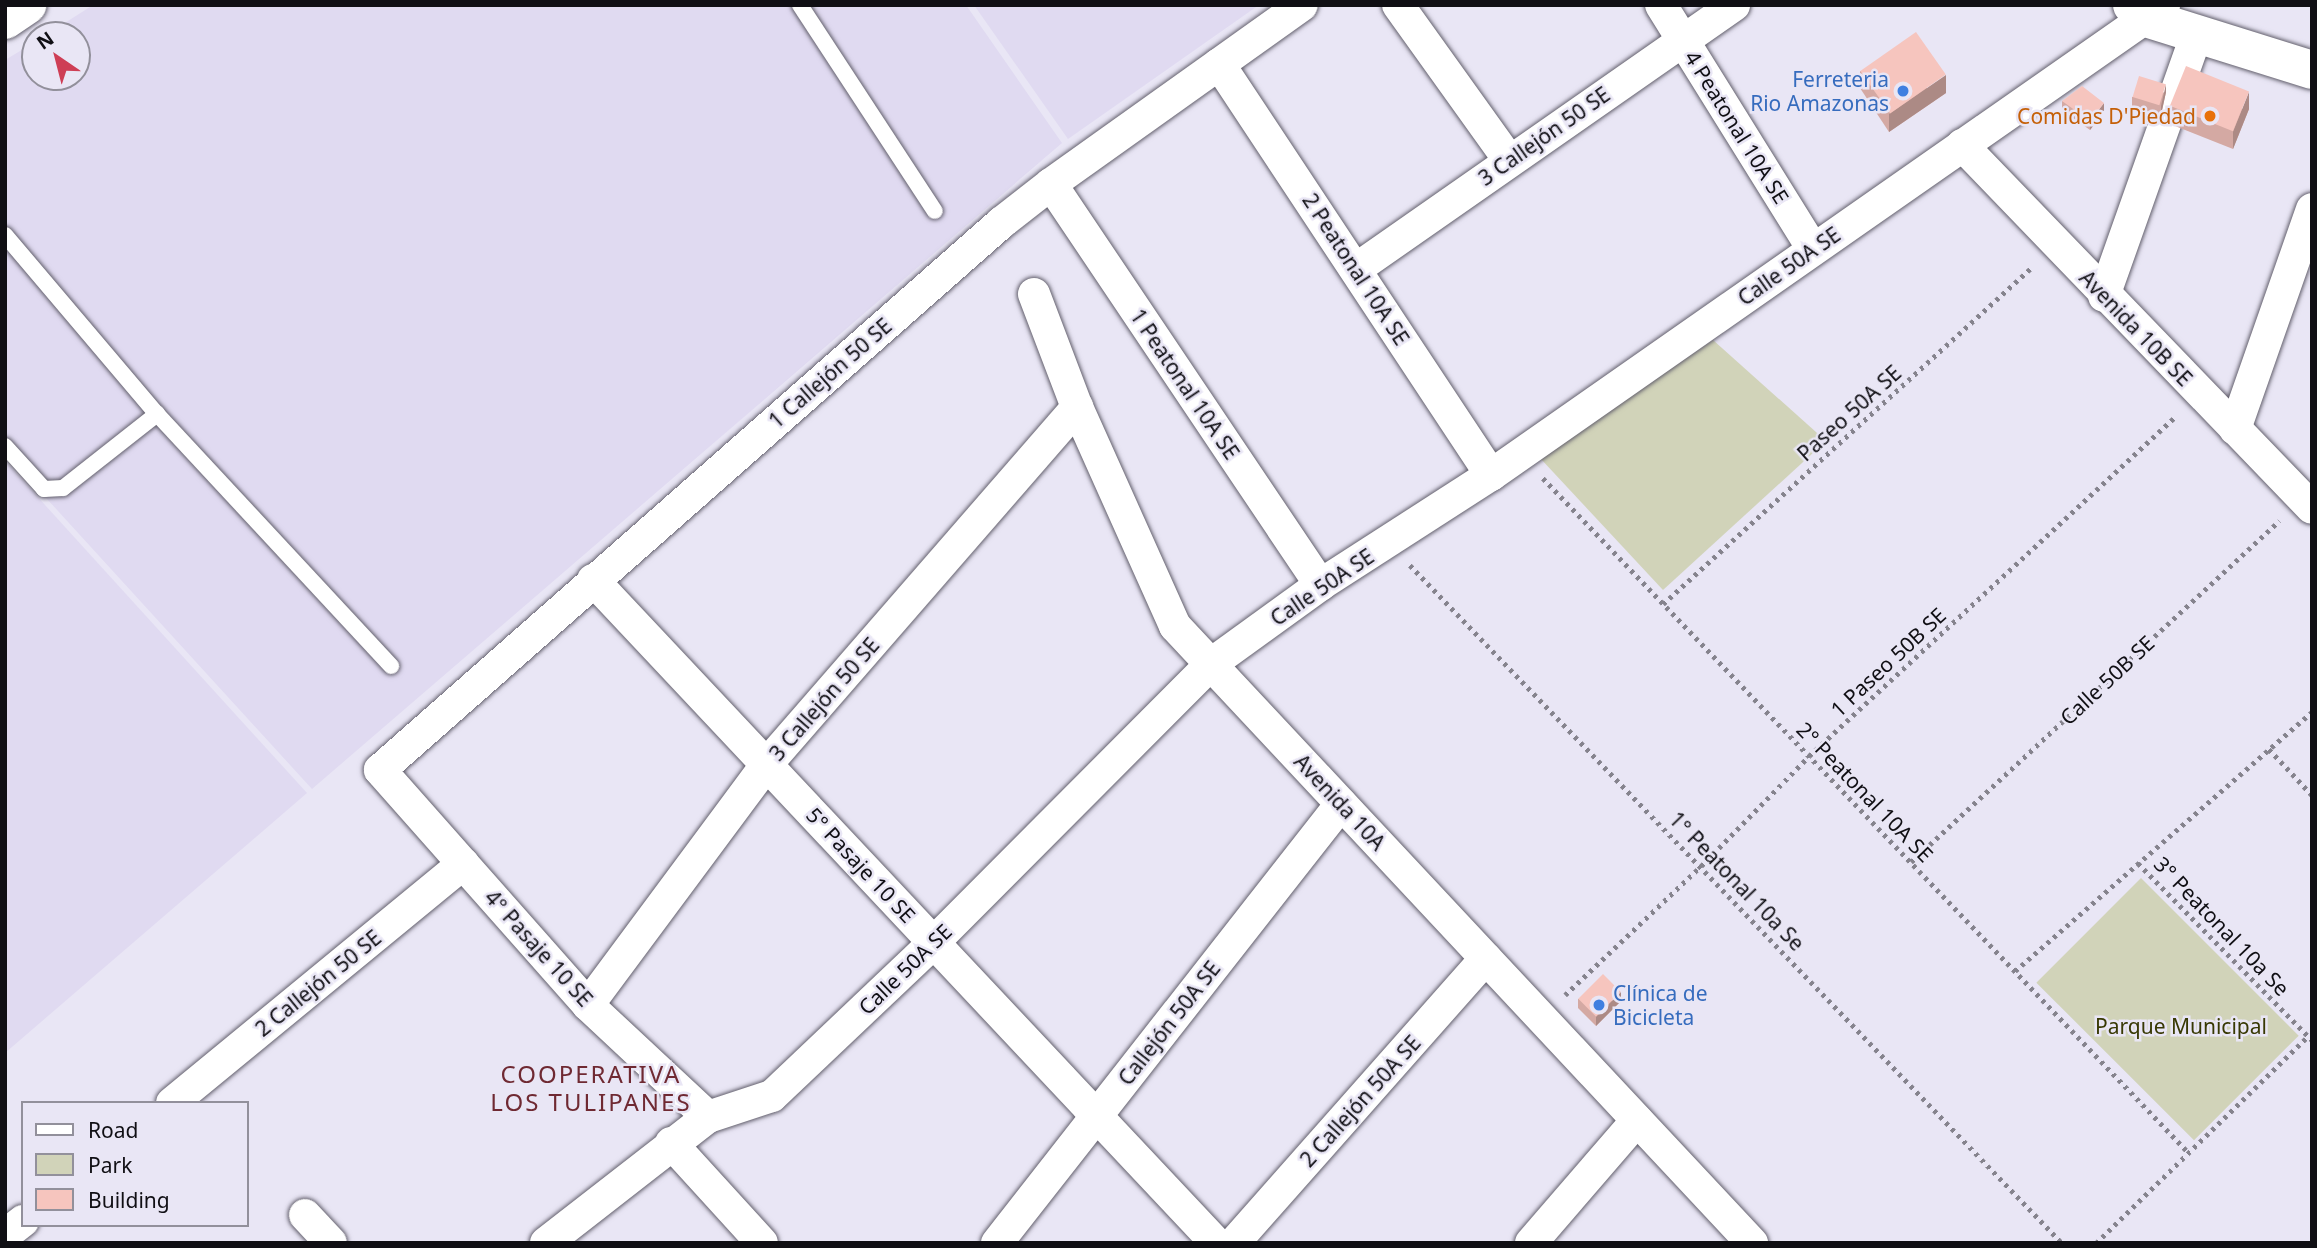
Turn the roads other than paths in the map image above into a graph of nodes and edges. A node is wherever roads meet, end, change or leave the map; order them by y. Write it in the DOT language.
graph roads {
  1 [pos="27,5"];
  2 [pos="800,5"];
  3 [pos="1302,5"];
  4 [pos="1398,5"];
  5 [pos="1661,5"];
  6 [pos="1734,5"];
  7 [pos="2147,9"];
  8 [pos="5,20"];
  9 [pos="2197,34"];
  10 [pos="1683,39"];
  11 [pos="1219,64"];
  12 [pos="2312,70"];
  13 [pos="1962,145"];
  14 [pos="1509,160"];
  15 [pos="1051,184"];
  16 [pos="2312,209"];
  17 [pos="935,211"];
  18 [pos="5,235"];
  19 [pos="1813,249"];
  20 [pos="1356,269"];
  21 [pos="1034,293"];
  22 [pos="2104,296"];
  23 [pos="1077,407"];
  24 [pos="158,414"];
  25 [pos="2235,429"];
  26 [pos="5,446"];
  27 [pos="1491,475"];
  28 [pos="2307,503"];
  29 [pos="593,580"];
  30 [pos="1320,585"];
  31 [pos="1210,664"];
  32 [pos="391,666"];
  33 [pos="766,764"];
  34 [pos="380,770"];
  35 [pos="1341,804"];
  36 [pos="463,864"];
  37 [pos="934,942"];
  38 [pos="1486,958"];
  39 [pos="588,1006"];
  40 [pos="174,1101"];
  41 [pos="1097,1116"];
  42 [pos="708,1117"];
  43 [pos="1637,1120"];
  44 [pos="671,1143"];
  45 [pos="305,1215"];
  46 [pos="21,1223"];
  47 [pos="5,1235"];
  48 [pos="331,1243"];
  49 [pos="545,1243"];
  50 [pos="762,1243"];
  51 [pos="997,1243"];
  52 [pos="1216,1243"];
  53 [pos="1234,1243"];
  54 [pos="1531,1243"];
  55 [pos="1752,1243"];
  1 -- 8 [label="street"];
  2 -- 17 [label="lane"];
  3 -- 11 [label="street, 1 Callejón 50 SE"];
  4 -- 14 [label="street"];
  5 -- 10 [label="street, 4 Peatonal 10A SE"];
  6 -- 10 [label="street, 3 Callejón 50 SE"];
  7 -- 9 [label="street"];
  7 -- 13 [label="street, Calle 50A SE"];
  9 -- 12 [label="street"];
  9 -- 22 [label="street"];
  10 -- 14 [label="street, 3 Callejón 50 SE"];
  10 -- 19 [label="street, 4 Peatonal 10A SE"];
  11 -- 15 [label="street, 1 Callejón 50 SE"];
  11 -- 20 [label="street, 2 Peatonal 10A SE"];
  13 -- 19 [label="street, Calle 50A SE"];
  13 -- 22 [label="street, Avenida 10B SE"];
  14 -- 20 [label="street, 3 Callejón 50 SE"];
  15 -- 29 [label="street, 1 Callejón 50 SE"];
  15 -- 30 [label="street, 1 Peatonal 10A SE"];
  16 -- 25 [label="street"];
  18 -- 24 [label="lane"];
  19 -- 27 [label="street, Calle 50A SE"];
  20 -- 27 [label="street, 2 Peatonal 10A SE"];
  21 -- 23 [label="street, Avenida 10A"];
  22 -- 25 [label="street, Avenida 10B SE"];
  23 -- 31 [label="street, Avenida 10A"];
  23 -- 33 [label="street, 3 Callejón 50 SE"];
  24 -- 26 [label="lane"];
  24 -- 32 [label="lane"];
  25 -- 28 [label="street, Avenida 10B SE"];
  27 -- 30 [label="street, Calle 50A SE"];
  29 -- 33 [label="street, 5° Pasaje 10 SE"];
  29 -- 34 [label="street, 1 Callejón 50 SE"];
  30 -- 31 [label="street, Calle 50A SE"];
  31 -- 35 [label="street, Avenida 10A"];
  31 -- 37 [label="street, Calle 50A SE"];
  33 -- 37 [label="street, 5° Pasaje 10 SE"];
  33 -- 39 [label="street, 3 Callejón 50 SE"];
  34 -- 36 [label="street, 4° Pasaje 10 SE"];
  35 -- 38 [label="street, Avenida 10A"];
  35 -- 41 [label="street, Callejón 50A SE"];
  36 -- 39 [label="street, 4° Pasaje 10 SE"];
  36 -- 40 [label="street, 2 Callejón 50 SE"];
  37 -- 41 [label="street, 5° Pasaje 10 SE"];
  37 -- 42 [label="street, Calle 50A SE"];
  38 -- 43 [label="street, Avenida 10A"];
  38 -- 53 [label="street, 2 Callejón 50A SE"];
  39 -- 42 [label="street, 4° Pasaje 10 SE"];
  41 -- 51 [label="street, Callejón 50A SE"];
  41 -- 52 [label="street, 5° Pasaje 10 SE"];
  42 -- 44 [label="street, Calle 50A SE"];
  43 -- 54 [label="street"];
  43 -- 55 [label="street, Avenida 10A"];
  44 -- 49 [label="street, Calle 50A SE"];
  44 -- 50 [label="street"];
  45 -- 48 [label="street"];
  46 -- 47 [label="street"];
}
